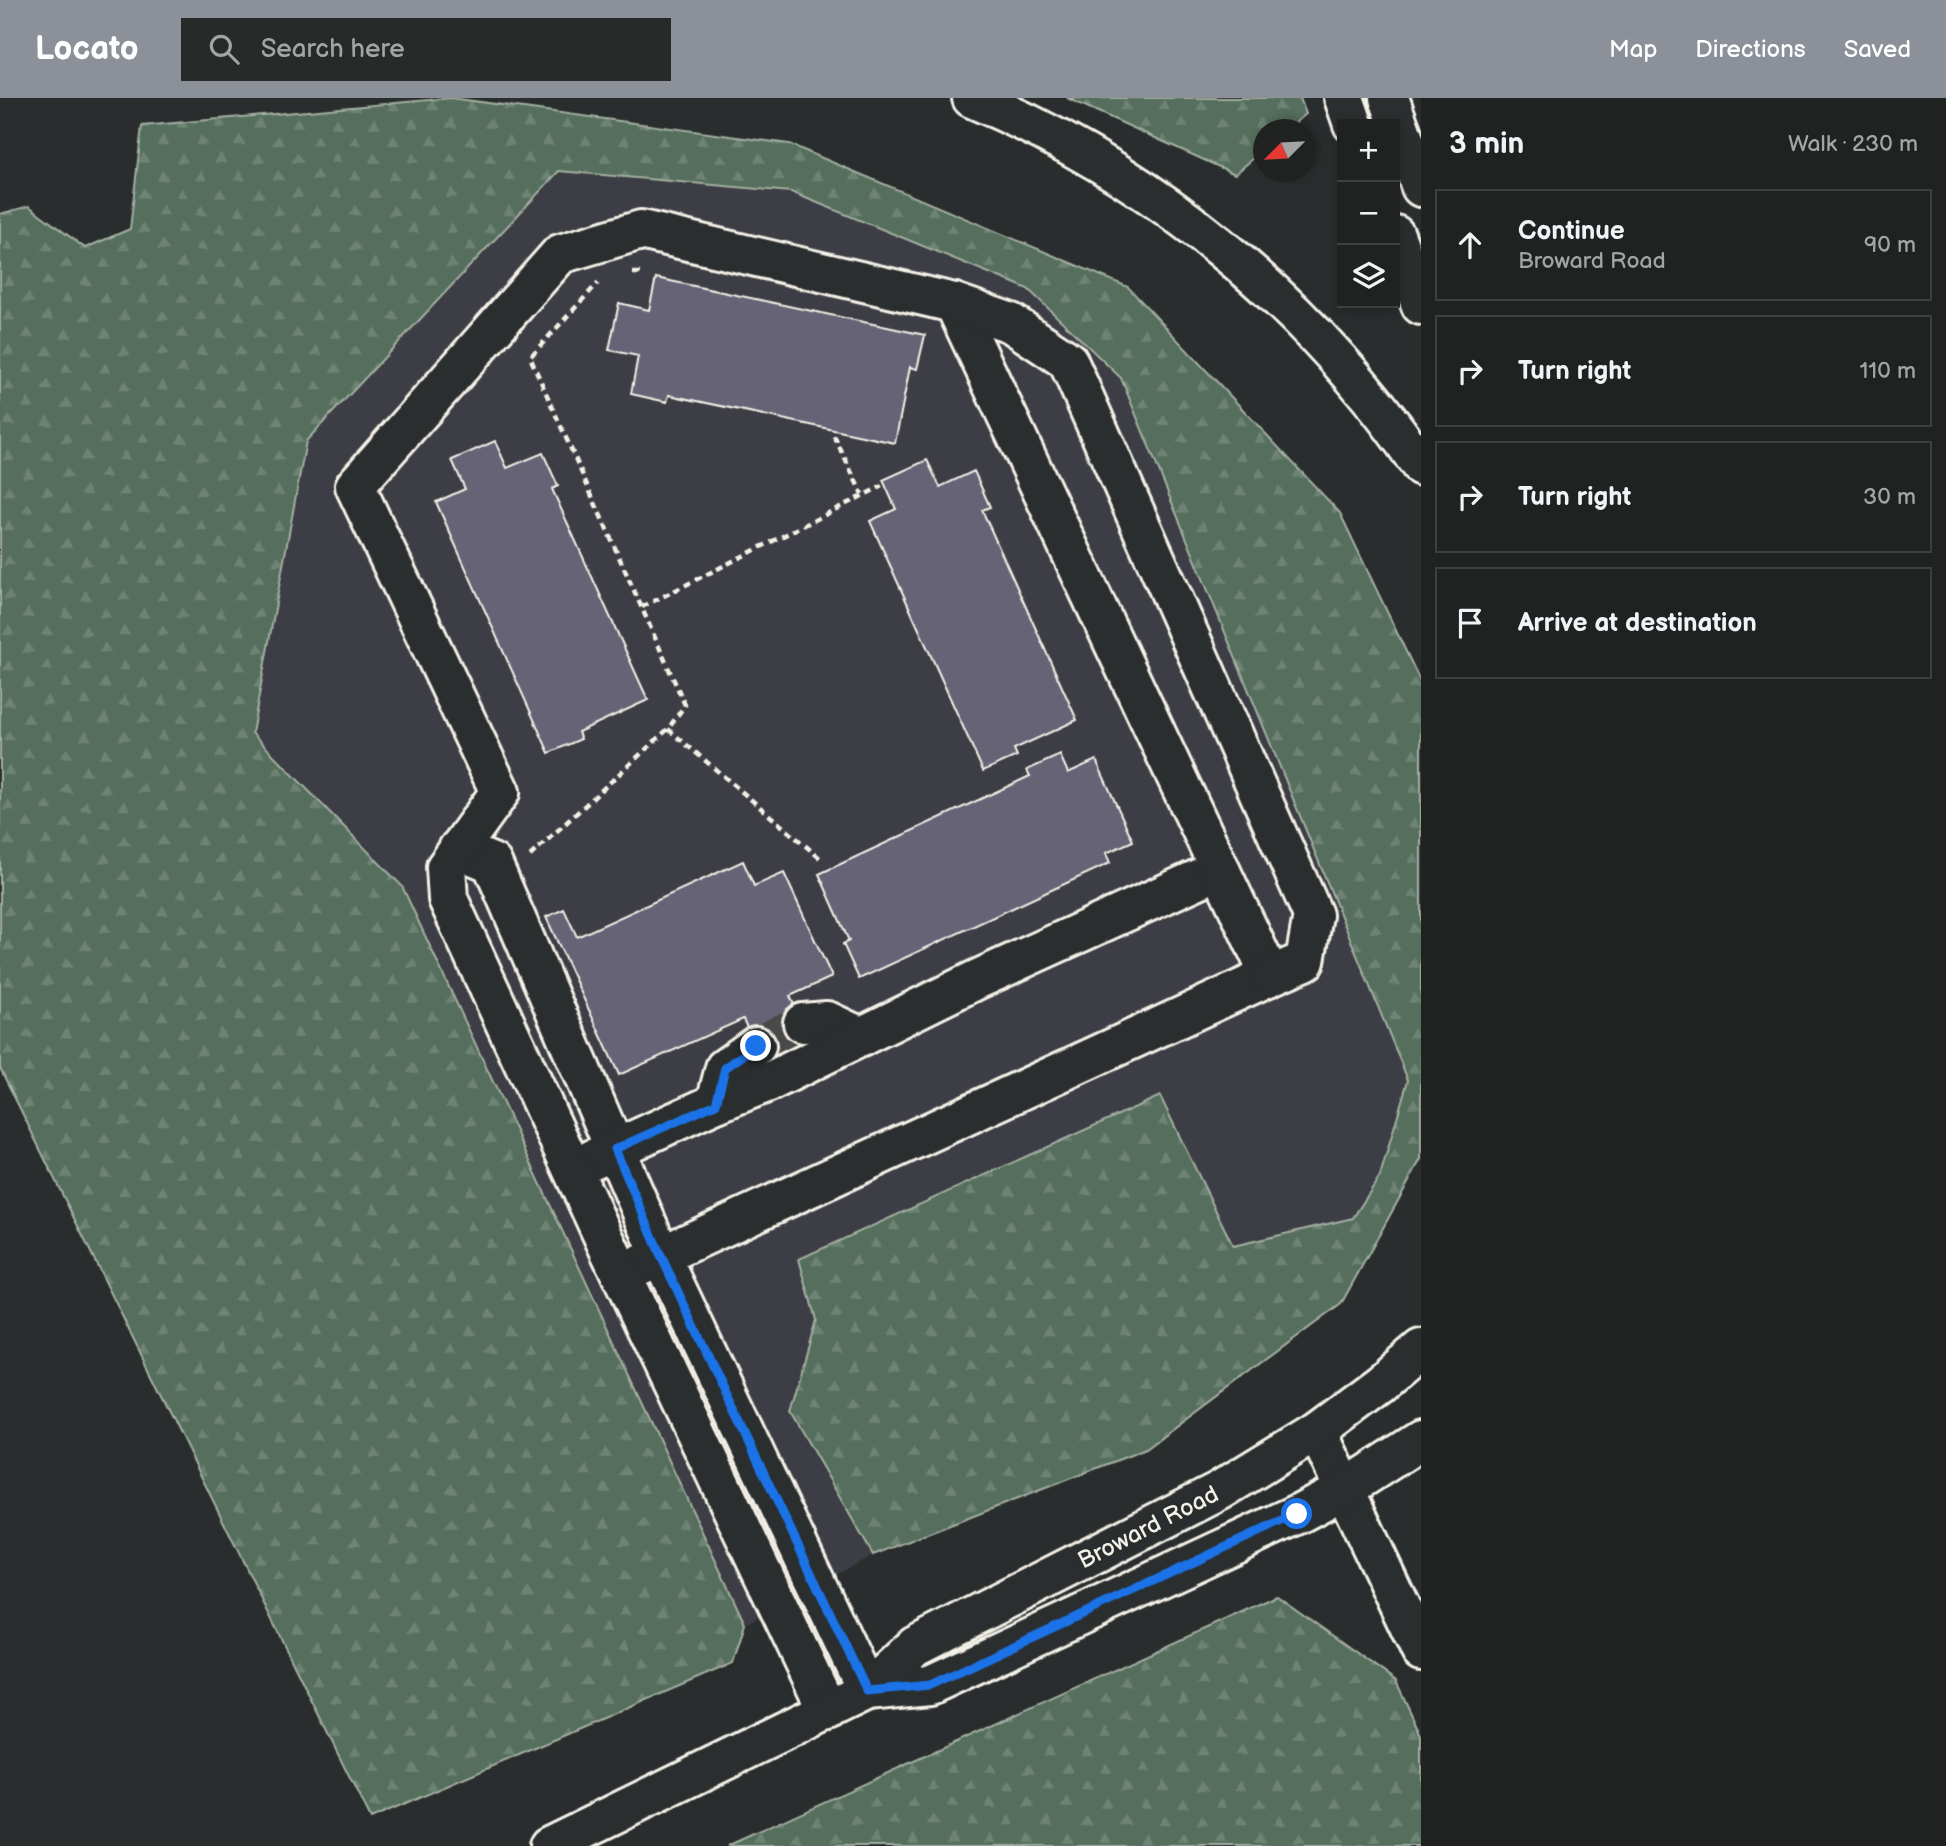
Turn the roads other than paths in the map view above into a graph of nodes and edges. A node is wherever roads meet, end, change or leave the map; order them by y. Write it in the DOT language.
graph roads {
  1 [pos="972,98"];
  2 [pos="1344,98"];
  3 [pos="1389,98"];
  4 [pos="1351,119"];
  5 [pos="1421,187"];
  6 [pos="1399,245"];
  7 [pos="954,303"];
  8 [pos="1421,305"];
  9 [pos="1421,466"];
  10 [pos="458,849"];
  11 [pos="1220,869"];
  12 [pos="1270,976"];
  13 [pos="803,1023"];
  14 [pos="861,1037"];
  15 [pos="756,1046"];
  16 [pos="716,1104"];
  17 [pos="615,1149"];
  18 [pos="572,1167"];
  19 [pos="661,1256"];
  20 [pos="621,1274"];
  21 [pos="1421,1349"];
  22 [pos="1317,1431"];
  23 [pos="1412,1449"];
  24 [pos="1345,1489"];
  25 [pos="1421,1651"];
  26 [pos="867,1691"];
  27 [pos="828,1711"];
  28 [pos="550,1846"];
  1 -- 9 [label="main road"];
  2 -- 4 [label="main road"];
  3 -- 5 [label="main road"];
  6 -- 8 [label="main road"];
  7 -- 10 [label="main road"];
  7 -- 11 [label="main road"];
  7 -- 12 [label="main road"];
  10 -- 17 [label="main road"];
  10 -- 18 [label="main road"];
  11 -- 12 [label="main road"];
  11 -- 14 [label="main road"];
  12 -- 19 [label="main road"];
  13 -- 14 [label="main road"];
  14 -- 16 [label="main road"];
  15 -- 16 [label="main road"];
  16 -- 17 [label="main road"];
  17 -- 18 [label="main road"];
  17 -- 19 [label="main road"];
  18 -- 20 [label="main road"];
  19 -- 20 [label="main road"];
  19 -- 26 [label="main road"];
  20 -- 27 [label="main road"];
  21 -- 22 [label="main road, Broward Road"];
  22 -- 24 [label="main road"];
  22 -- 26 [label="main road, Broward Road"];
  23 -- 24 [label="main road, Broward Road"];
  24 -- 25 [label="main road"];
  24 -- 26 [label="main road, Broward Road"];
  26 -- 27 [label="main road, Broward Road"];
  27 -- 28 [label="main road, Broward Road"];
}
